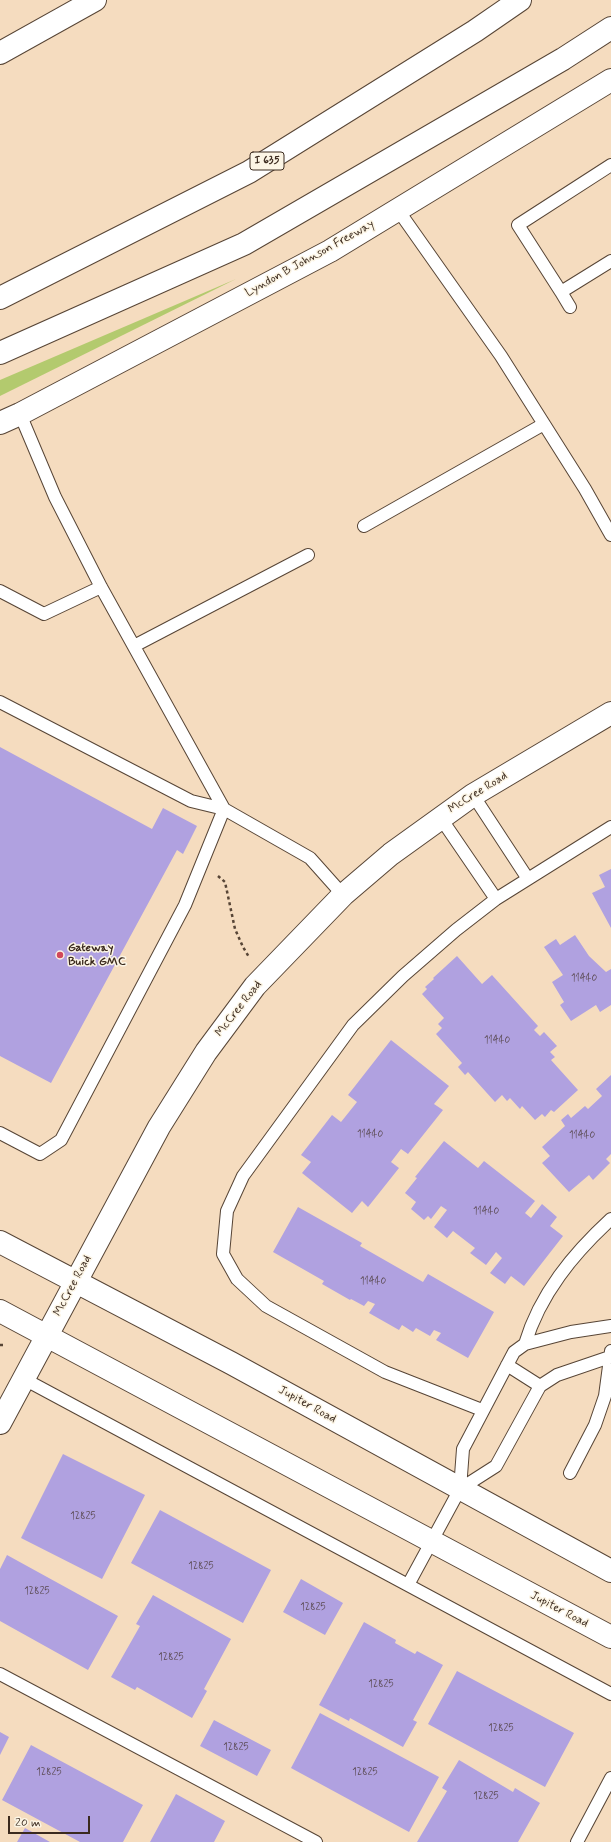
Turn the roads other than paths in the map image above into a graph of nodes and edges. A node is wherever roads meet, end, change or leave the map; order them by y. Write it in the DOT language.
graph roads {
  1 [pos="95,0"];
  2 [pos="520,0"];
  3 [pos="611,28"];
  4 [pos="0,53"];
  5 [pos="611,80"];
  6 [pos="611,165"];
  7 [pos="398,210"];
  8 [pos="611,261"];
  9 [pos="561,292"];
  10 [pos="0,298"];
  11 [pos="570,307"];
  12 [pos="0,353"];
  13 [pos="20,414"];
  14 [pos="0,423"];
  15 [pos="544,424"];
  16 [pos="364,526"];
  17 [pos="611,535"];
  18 [pos="308,555"];
  19 [pos="101,587"];
  20 [pos="0,591"];
  21 [pos="134,646"];
  22 [pos="0,702"];
  23 [pos="611,713"];
  24 [pos="473,795"];
  25 [pos="224,809"];
  26 [pos="440,817"];
  27 [pos="611,827"];
  28 [pos="528,879"];
  29 [pos="343,895"];
  30 [pos="496,900"];
  31 [pos="0,1133"];
  32 [pos="611,1219"];
  33 [pos="0,1242"];
  34 [pos="75,1282"];
  35 [pos="0,1311"];
  36 [pos="611,1326"];
  37 [pos="47,1336"];
  38 [pos="525,1344"];
  39 [pos="610,1353"];
  40 [pos="507,1365"];
  41 [pos="24,1379"];
  42 [pos="540,1386"];
  43 [pos="482,1410"];
  44 [pos="0,1423"];
  45 [pos="570,1472"];
  46 [pos="460,1489"];
  47 [pos="431,1541"];
  48 [pos="611,1571"];
  49 [pos="408,1585"];
  50 [pos="611,1637"];
  51 [pos="0,1674"];
  52 [pos="611,1694"];
  53 [pos="611,1778"];
  54 [pos="316,1842"];
  55 [pos="577,1842"];
  1 -- 4 [label="main road"];
  2 -- 10 [label="main road, I 635"];
  3 -- 12 [label="main road"];
  5 -- 7 [label="main road, Lyndon B Johnson Freeway"];
  6 -- 9 [label="lane"];
  7 -- 13 [label="main road, Lyndon B Johnson Freeway"];
  7 -- 15 [label="lane"];
  8 -- 9 [label="lane"];
  9 -- 11 [label="lane"];
  13 -- 14 [label="main road, Lyndon B Johnson Freeway"];
  13 -- 19 [label="lane"];
  15 -- 16 [label="lane"];
  15 -- 17 [label="lane"];
  18 -- 21 [label="lane"];
  19 -- 20 [label="lane"];
  19 -- 21 [label="lane"];
  21 -- 25 [label="lane"];
  22 -- 25 [label="lane"];
  23 -- 24 [label="main road, McCree Road"];
  24 -- 26 [label="main road, McCree Road"];
  24 -- 28 [label="lane"];
  25 -- 29 [label="lane"];
  25 -- 31 [label="lane"];
  26 -- 29 [label="main road, McCree Road"];
  26 -- 30 [label="lane"];
  27 -- 28 [label="lane"];
  28 -- 30 [label="lane"];
  29 -- 34 [label="main road, McCree Road"];
  30 -- 43 [label="lane"];
  32 -- 38 [label="lane"];
  33 -- 34 [label="main road, Jupiter Road"];
  34 -- 37 [label="main road, McCree Road"];
  34 -- 46 [label="main road, Jupiter Road"];
  35 -- 37 [label="main road, Jupiter Road"];
  36 -- 38 [label="lane"];
  37 -- 41 [label="main road, McCree Road"];
  37 -- 47 [label="main road, Jupiter Road"];
  38 -- 40 [label="lane"];
  39 -- 42 [label="lane"];
  39 -- 45 [label="lane"];
  40 -- 42 [label="lane"];
  40 -- 43 [label="lane"];
  41 -- 44 [label="main road, McCree Road"];
  41 -- 49 [label="lane"];
  42 -- 46 [label="lane"];
  43 -- 46 [label="lane"];
  46 -- 47 [label="lane"];
  46 -- 48 [label="main road, Jupiter Road"];
  47 -- 49 [label="lane"];
  47 -- 50 [label="main road, Jupiter Road"];
  49 -- 52 [label="lane"];
  51 -- 54 [label="lane"];
  53 -- 55 [label="lane"];
}
